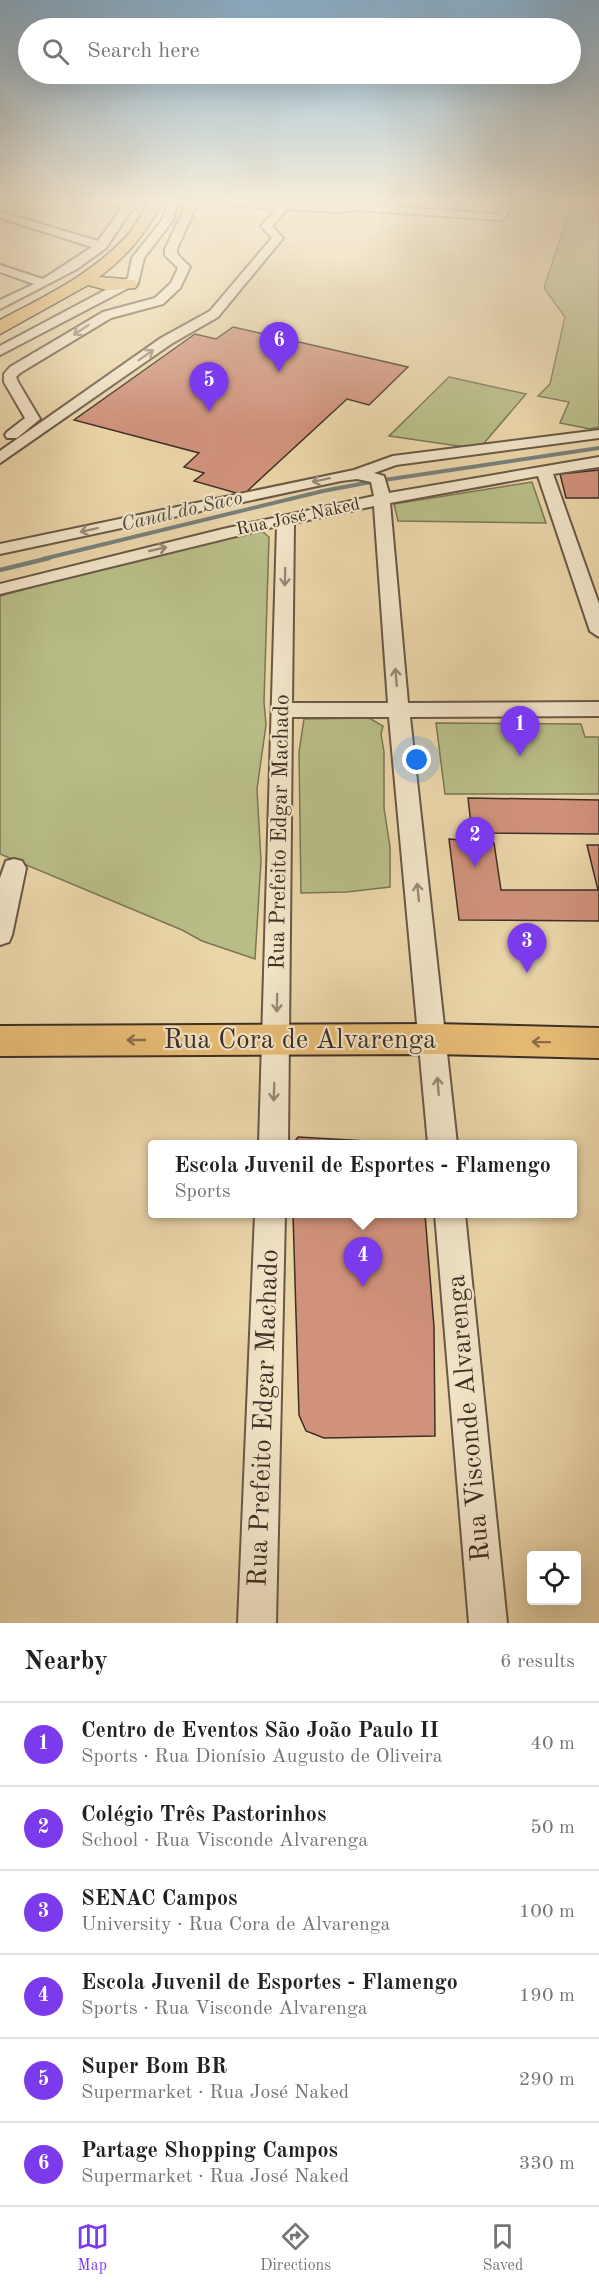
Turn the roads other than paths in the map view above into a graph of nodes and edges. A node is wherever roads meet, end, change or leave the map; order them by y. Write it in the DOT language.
graph roads {
  1 [pos="22,276"];
  2 [pos="57,276"];
  3 [pos="67,276"];
  4 [pos="135,276"];
  5 [pos="179,276"];
  6 [pos="246,276"];
  7 [pos="88,277"];
  8 [pos="43,283"];
  9 [pos="129,284"];
  10 [pos="89,304"];
  11 [pos="9,305"];
  12 [pos="0,316"];
  13 [pos="0,328"];
  14 [pos="5,348"];
  15 [pos="0,361"];
  16 [pos="32,414"];
  17 [pos="599,434"];
  18 [pos="0,442"];
  19 [pos="0,448"];
  20 [pos="0,458"];
  21 [pos="599,462"];
  22 [pos="385,463"];
  23 [pos="544,470"];
  24 [pos="357,474"];
  25 [pos="379,489"];
  26 [pos="286,519"];
  27 [pos="0,538"];
  28 [pos="24,544"];
  29 [pos="0,549"];
  30 [pos="0,589"];
  31 [pos="599,632"];
  32 [pos="599,708"];
  33 [pos="283,710"];
  34 [pos="399,711"];
  35 [pos="14,868"];
  36 [pos="0,935"];
  37 [pos="434,1039"];
  38 [pos="276,1040"];
  39 [pos="0,1041"];
  40 [pos="599,1043"];
  41 [pos="273,1140"];
  42 [pos="443,1140"];
  43 [pos="270,1218"];
  44 [pos="450,1218"];
  45 [pos="257,1623"];
  46 [pos="488,1623"];
  1 -- 8 [label="street"];
  2 -- 8 [label="street"];
  3 -- 11 [label="highway"];
  4 -- 9 [label="street"];
  5 -- 16 [label="street, one-way"];
  20 -- 6 [label="street, one-way"];
  7 -- 9 [label="highway"];
  7 -- 10 [label="highway"];
  7 -- 13 [label="highway"];
  8 -- 11 [label="street"];
  9 -- 10 [label="street"];
  10 -- 14 [label="street"];
  11 -- 12 [label="highway"];
  14 -- 15 [label="street"];
  16 -- 18 [label="street"];
  16 -- 19 [label="street"];
  17 -- 22 [label="street"];
  21 -- 23 [label="street, Rua José Naked"];
  22 -- 24 [label="street"];
  22 -- 25 [label="street"];
  23 -- 25 [label="street, Rua José Naked"];
  23 -- 31 [label="street"];
  24 -- 25 [label="street"];
  24 -- 28 [label="street, one-way"];
  25 -- 26 [label="street, Rua José Naked"];
  34 -- 25 [label="street, one-way"];
  30 -- 26 [label="street, Rua José Naked, one-way"];
  26 -- 33 [label="street, Rua Prefeito Edgar Machado, one-way"];
  27 -- 28 [label="street"];
  28 -- 29 [label="street"];
  32 -- 34 [label="street"];
  33 -- 34 [label="street"];
  33 -- 38 [label="street, Rua Prefeito Edgar Machado, one-way"];
  37 -- 34 [label="street, one-way"];
  35 -- 36 [label="street"];
  37 -- 38 [label="main road, Rua Cora de Alvarenga"];
  40 -- 37 [label="main road, Rua Cora de Alvarenga, one-way"];
  42 -- 37 [label="street, one-way"];
  38 -- 39 [label="main road, Rua Cora de Alvarenga, one-way"];
  38 -- 41 [label="street, Rua Prefeito Edgar Machado, one-way"];
  43 -- 45 [label="street, Rua Prefeito Edgar Machado"];
  44 -- 46 [label="street, Rua Visconde Alvarenga"];
}
